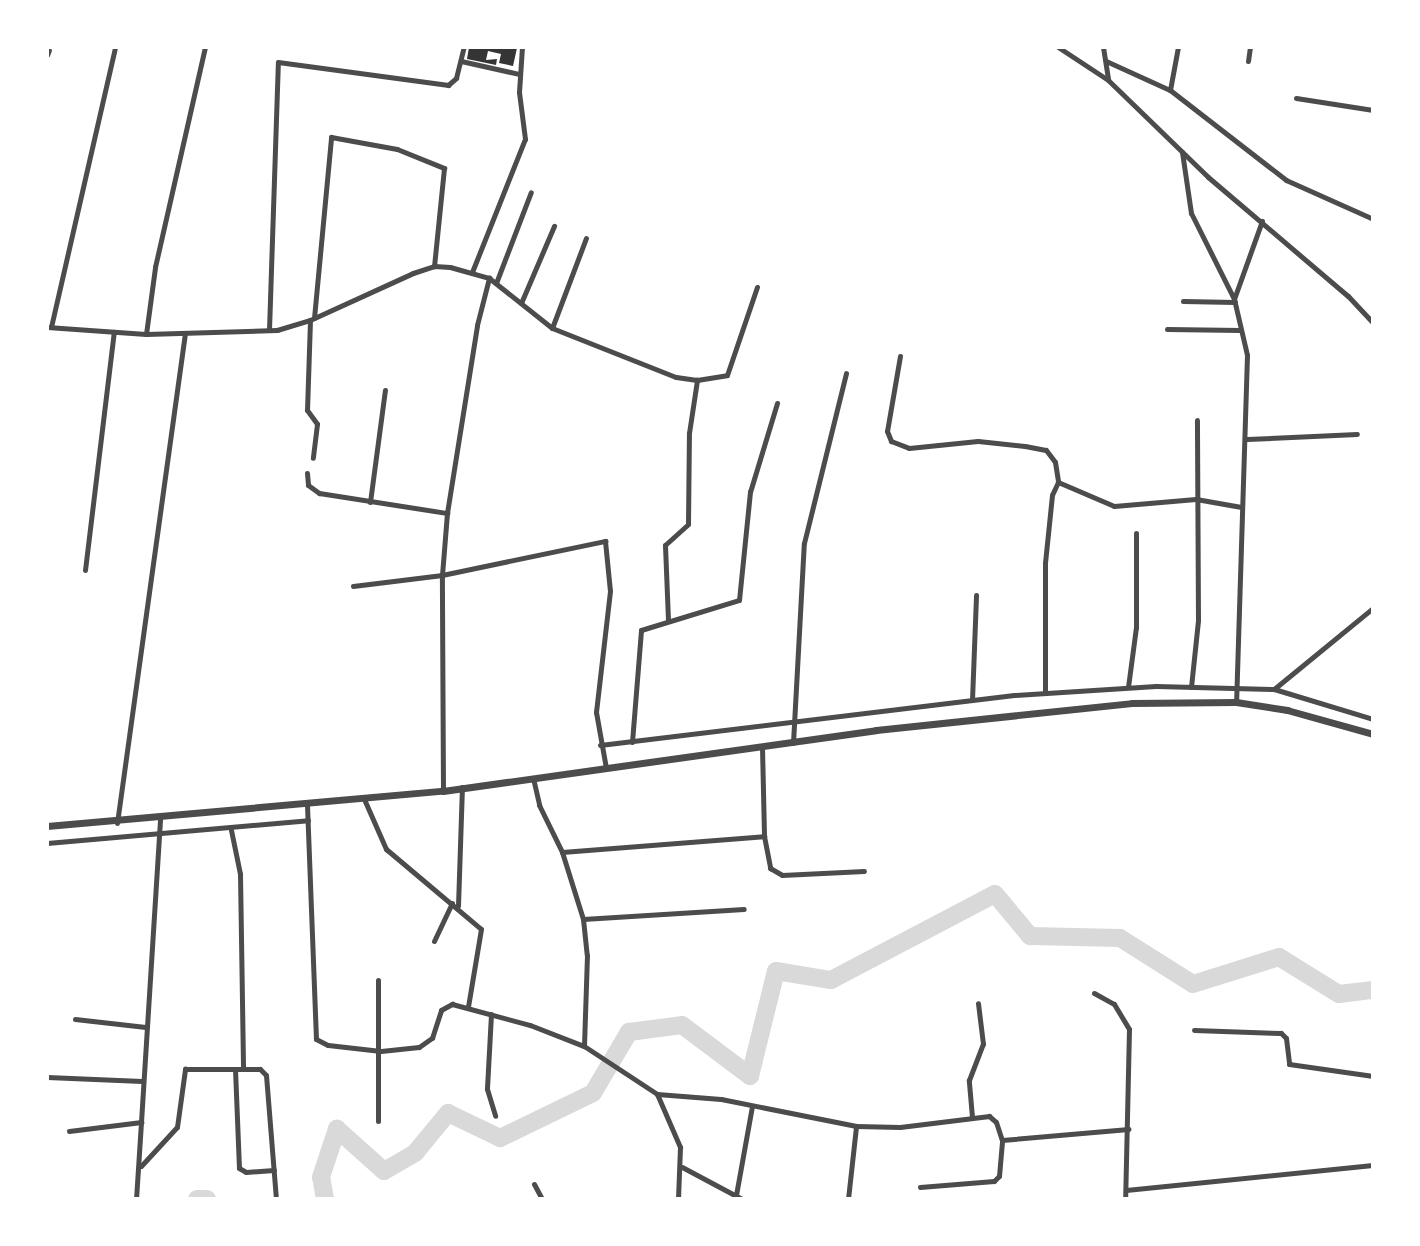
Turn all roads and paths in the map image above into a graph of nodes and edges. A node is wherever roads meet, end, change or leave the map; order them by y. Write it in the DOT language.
graph roads {
  1 [pos="115,47"];
  2 [pos="205,47"];
  3 [pos="464,47"];
  4 [pos="522,47"];
  5 [pos="1058,47"];
  6 [pos="1103,47"];
  7 [pos="1178,47"];
  8 [pos="1250,47"];
  9 [pos="461,61"];
  10 [pos="1106,61"];
  11 [pos="1248,61"];
  12 [pos="519,74"];
  13 [pos="1108,80"];
  14 [pos="1170,90"];
  15 [pos="1296,97"];
  16 [pos="1373,110"];
  17 [pos="1182,152"];
  18 [pos="531,192"];
  19 [pos="1373,219"];
  20 [pos="1262,222"];
  21 [pos="554,226"];
  22 [pos="586,238"];
  23 [pos="434,266"];
  24 [pos="472,272"];
  25 [pos="489,278"];
  26 [pos="496,283"];
  27 [pos="757,287"];
  28 [pos="1234,300"];
  29 [pos="1183,301"];
  30 [pos="521,303"];
  31 [pos="312,319"];
  32 [pos="1373,323"];
  33 [pos="49,327"];
  34 [pos="552,328"];
  35 [pos="1167,329"];
  36 [pos="269,330"];
  37 [pos="1240,330"];
  38 [pos="114,332"];
  39 [pos="146,334"];
  40 [pos="185,334"];
  41 [pos="900,356"];
  42 [pos="846,373"];
  43 [pos="697,380"];
  44 [pos="385,390"];
  45 [pos="777,403"];
  46 [pos="1197,420"];
  47 [pos="1357,434"];
  48 [pos="1247,439"];
  49 [pos="313,458"];
  50 [pos="307,473"];
  51 [pos="1058,482"];
  52 [pos="1196,499"];
  53 [pos="370,502"];
  54 [pos="1241,507"];
  55 [pos="447,513"];
  56 [pos="1136,533"];
  57 [pos="85,570"];
  58 [pos="442,575"];
  59 [pos="353,586"];
  60 [pos="976,595"];
  61 [pos="1373,608"];
  62 [pos="668,620"];
  63 [pos="1128,687"];
  64 [pos="1191,687"];
  65 [pos="1235,688"];
  66 [pos="1273,689"];
  67 [pos="1045,692"];
  68 [pos="972,700"];
  69 [pos="1236,702"];
  70 [pos="1373,719"];
  71 [pos="793,722"];
  72 [pos="1373,734"];
  73 [pos="632,742"];
  74 [pos="793,743"];
  75 [pos="600,746"];
  76 [pos="762,747"];
  77 [pos="606,768"];
  78 [pos="533,778"];
  79 [pos="462,787"];
  80 [pos="443,791"];
  81 [pos="364,799"];
  82 [pos="307,804"];
  83 [pos="160,818"];
  84 [pos="308,820"];
  85 [pos="117,823"];
  86 [pos="47,826"];
  87 [pos="231,830"];
  88 [pos="158,836"];
  89 [pos="764,836"];
  90 [pos="47,843"];
  91 [pos="562,852"];
  92 [pos="864,871"];
  93 [pos="455,905"];
  94 [pos="744,909"];
  95 [pos="583,919"];
  96 [pos="434,941"];
  97 [pos="378,980"];
  98 [pos="1094,993"];
  99 [pos="978,1003"];
  100 [pos="468,1007"];
  101 [pos="491,1014"];
  102 [pos="75,1019"];
  103 [pos="146,1027"];
  104 [pos="1194,1030"];
  105 [pos="584,1046"];
  106 [pos="381,1051"];
  107 [pos="235,1069"];
  108 [pos="243,1069"];
  109 [pos="1373,1076"];
  110 [pos="47,1077"];
  111 [pos="142,1081"];
  112 [pos="657,1094"];
  113 [pos="752,1106"];
  114 [pos="495,1116"];
  115 [pos="972,1117"];
  116 [pos="378,1121"];
  117 [pos="141,1122"];
  118 [pos="856,1126"];
  119 [pos="1129,1129"];
  120 [pos="69,1131"];
  121 [pos="1002,1140"];
  122 [pos="1373,1165"];
  123 [pos="141,1166"];
  124 [pos="682,1167"];
  125 [pos="274,1170"];
  126 [pos="534,1184"];
  127 [pos="920,1187"];
  128 [pos="1126,1190"];
  129 [pos="739,1197"];
  130 [pos="136,1199"];
  131 [pos="276,1199"];
  132 [pos="542,1199"];
  133 [pos="678,1199"];
  134 [pos="848,1199"];
  135 [pos="1125,1199"];
  1 -- 33 [label="street"];
  2 -- 39 [label="street"];
  3 -- 9 [label="street"];
  4 -- 12 [label="street"];
  5 -- 13 [label="street"];
  6 -- 10 [label="street"];
  7 -- 14 [label="street"];
  8 -- 11 [label="street"];
  9 -- 12 [label="street"];
  9 -- 36 [label="street"];
  10 -- 13 [label="street"];
  10 -- 14 [label="street"];
  12 -- 24 [label="street"];
  13 -- 17 [label="street"];
  14 -- 19 [label="street"];
  15 -- 16 [label="street"];
  17 -- 20 [label="street"];
  17 -- 28 [label="street"];
  18 -- 26 [label="street"];
  20 -- 28 [label="street"];
  20 -- 32 [label="street"];
  21 -- 30 [label="street"];
  22 -- 34 [label="street"];
  23 -- 24 [label="street"];
  23 -- 31 [label="street"];
  23 -- 31 [label="street"];
  24 -- 25 [label="street"];
  25 -- 26 [label="street"];
  25 -- 55 [label="street"];
  26 -- 30 [label="street"];
  27 -- 43 [label="street"];
  28 -- 29 [label="street"];
  28 -- 37 [label="street"];
  30 -- 34 [label="street"];
  31 -- 36 [label="street"];
  31 -- 49 [label="street"];
  33 -- 38 [label="street"];
  34 -- 43 [label="street"];
  35 -- 37 [label="street"];
  36 -- 40 [label="street"];
  37 -- 48 [label="street"];
  38 -- 39 [label="street"];
  38 -- 57 [label="street"];
  39 -- 40 [label="street"];
  40 -- 85 [label="street"];
  41 -- 51 [label="street"];
  42 -- 71 [label="street"];
  43 -- 62 [label="street"];
  44 -- 53 [label="street"];
  45 -- 62 [label="street"];
  46 -- 52 [label="street"];
  47 -- 48 [label="street"];
  48 -- 54 [label="street"];
  50 -- 53 [label="street"];
  51 -- 52 [label="street"];
  51 -- 67 [label="street"];
  52 -- 54 [label="street"];
  52 -- 64 [label="street"];
  53 -- 55 [label="street"];
  54 -- 65 [label="street"];
  55 -- 58 [label="street"];
  56 -- 63 [label="street"];
  58 -- 59 [label="street"];
  58 -- 75 [label="street"];
  58 -- 80 [label="street"];
  60 -- 68 [label="street"];
  61 -- 66 [label="street"];
  62 -- 73 [label="street"];
  63 -- 64 [label="street"];
  63 -- 67 [label="street"];
  64 -- 65 [label="street"];
  65 -- 66 [label="street"];
  65 -- 69 [label="street"];
  66 -- 70 [label="street"];
  67 -- 68 [label="street"];
  68 -- 71 [label="street"];
  69 -- 72 [label="street"];
  69 -- 74 [label="street"];
  71 -- 73 [label="street"];
  71 -- 74 [label="street"];
  73 -- 75 [label="street"];
  74 -- 76 [label="street"];
  75 -- 77 [label="street"];
  76 -- 77 [label="street"];
  76 -- 89 [label="street"];
  77 -- 78 [label="street"];
  78 -- 79 [label="street"];
  78 -- 91 [label="street"];
  79 -- 80 [label="street"];
  79 -- 93 [label="street"];
  80 -- 81 [label="street"];
  81 -- 82 [label="street"];
  81 -- 93 [label="street"];
  82 -- 83 [label="street"];
  82 -- 84 [label="street"];
  83 -- 85 [label="street"];
  83 -- 88 [label="street"];
  84 -- 87 [label="street"];
  84 -- 106 [label="street"];
  85 -- 86 [label="street"];
  87 -- 88 [label="street"];
  87 -- 108 [label="street"];
  88 -- 90 [label="street"];
  88 -- 103 [label="street"];
  89 -- 91 [label="street"];
  89 -- 92 [label="street"];
  91 -- 95 [label="street"];
  93 -- 96 [label="street"];
  93 -- 100 [label="street"];
  94 -- 95 [label="street"];
  95 -- 105 [label="street"];
  97 -- 106 [label="street"];
  98 -- 119 [label="street"];
  99 -- 115 [label="street"];
  100 -- 101 [label="street"];
  100 -- 106 [label="street"];
  101 -- 105 [label="street"];
  101 -- 114 [label="street"];
  102 -- 103 [label="street"];
  103 -- 111 [label="street"];
  104 -- 109 [label="street"];
  105 -- 112 [label="street"];
  106 -- 116 [label="street"];
  107 -- 108 [label="street"];
  107 -- 123 [label="street"];
  107 -- 125 [label="street"];
  108 -- 125 [label="street"];
  110 -- 111 [label="street"];
  111 -- 117 [label="street"];
  112 -- 113 [label="street"];
  112 -- 124 [label="street"];
  113 -- 118 [label="street"];
  113 -- 129 [label="street"];
  115 -- 118 [label="street"];
  115 -- 121 [label="street"];
  117 -- 120 [label="street"];
  117 -- 123 [label="street"];
  118 -- 134 [label="street"];
  119 -- 121 [label="street"];
  119 -- 128 [label="street"];
  121 -- 127 [label="street"];
  122 -- 128 [label="street"];
  123 -- 130 [label="street"];
  124 -- 129 [label="street"];
  124 -- 133 [label="street"];
  125 -- 131 [label="street"];
  126 -- 132 [label="street"];
  128 -- 135 [label="street"];
}
